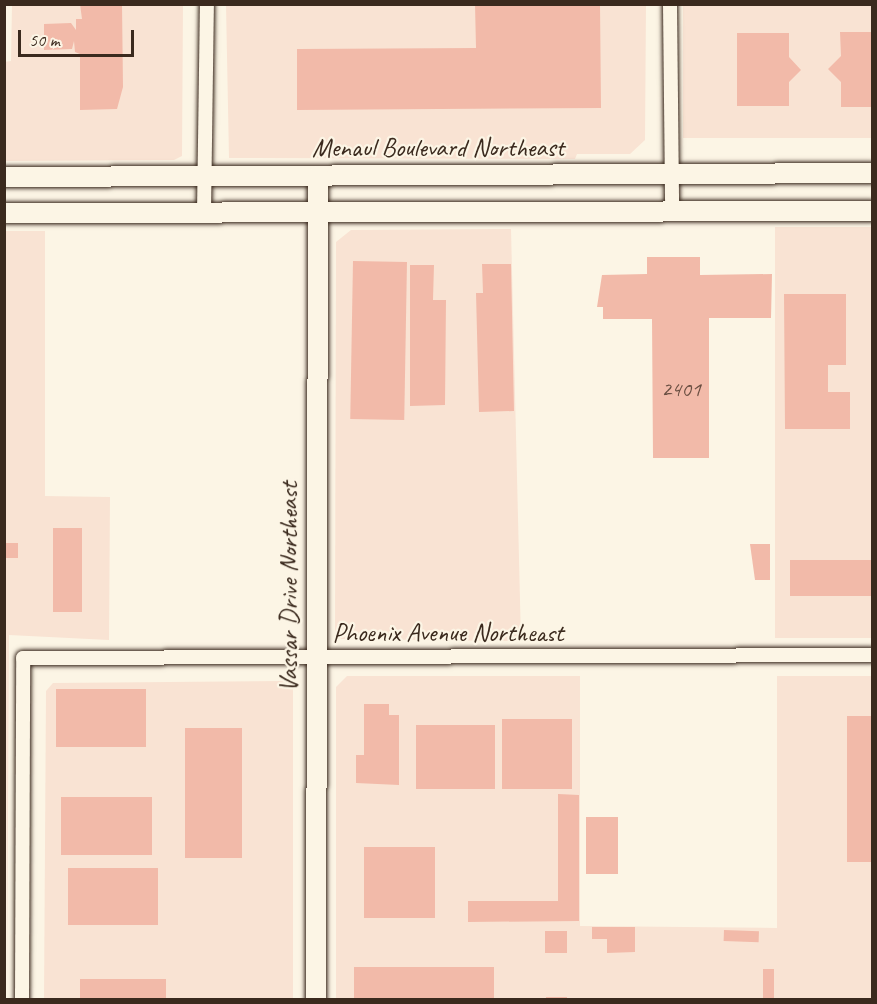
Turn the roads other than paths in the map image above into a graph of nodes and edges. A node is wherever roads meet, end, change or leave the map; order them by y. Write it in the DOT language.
graph roads {
  1 [pos="207,4"];
  2 [pos="670,4"];
  3 [pos="873,173"];
  4 [pos="672,175"];
  5 [pos="204,176"];
  6 [pos="318,176"];
  7 [pos="4,177"];
  8 [pos="873,211"];
  9 [pos="672,212"];
  10 [pos="4,213"];
  11 [pos="204,213"];
  12 [pos="318,213"];
  13 [pos="873,655"];
  14 [pos="315,658"];
  15 [pos="22,999"];
  16 [pos="316,999"];
  1 -- 5 [label="street"];
  2 -- 4 [label="street"];
  3 -- 4 [label="main road, Menaul Boulevard Northeast"];
  4 -- 6 [label="main road, Menaul Boulevard Northeast"];
  4 -- 9 [label="street"];
  5 -- 6 [label="main road, Menaul Boulevard Northeast"];
  5 -- 7 [label="main road, Menaul Boulevard Northeast"];
  5 -- 11 [label="street"];
  6 -- 12 [label="main road, Vassar Drive Northeast"];
  8 -- 9 [label="main road"];
  9 -- 12 [label="main road"];
  10 -- 11 [label="main road"];
  11 -- 12 [label="main road"];
  12 -- 14 [label="main road, Vassar Drive Northeast"];
  13 -- 14 [label="street, Phoenix Avenue Northeast"];
  14 -- 15 [label="street, Phoenix Avenue Northeast"];
  14 -- 16 [label="main road, Vassar Drive Northeast"];
}
